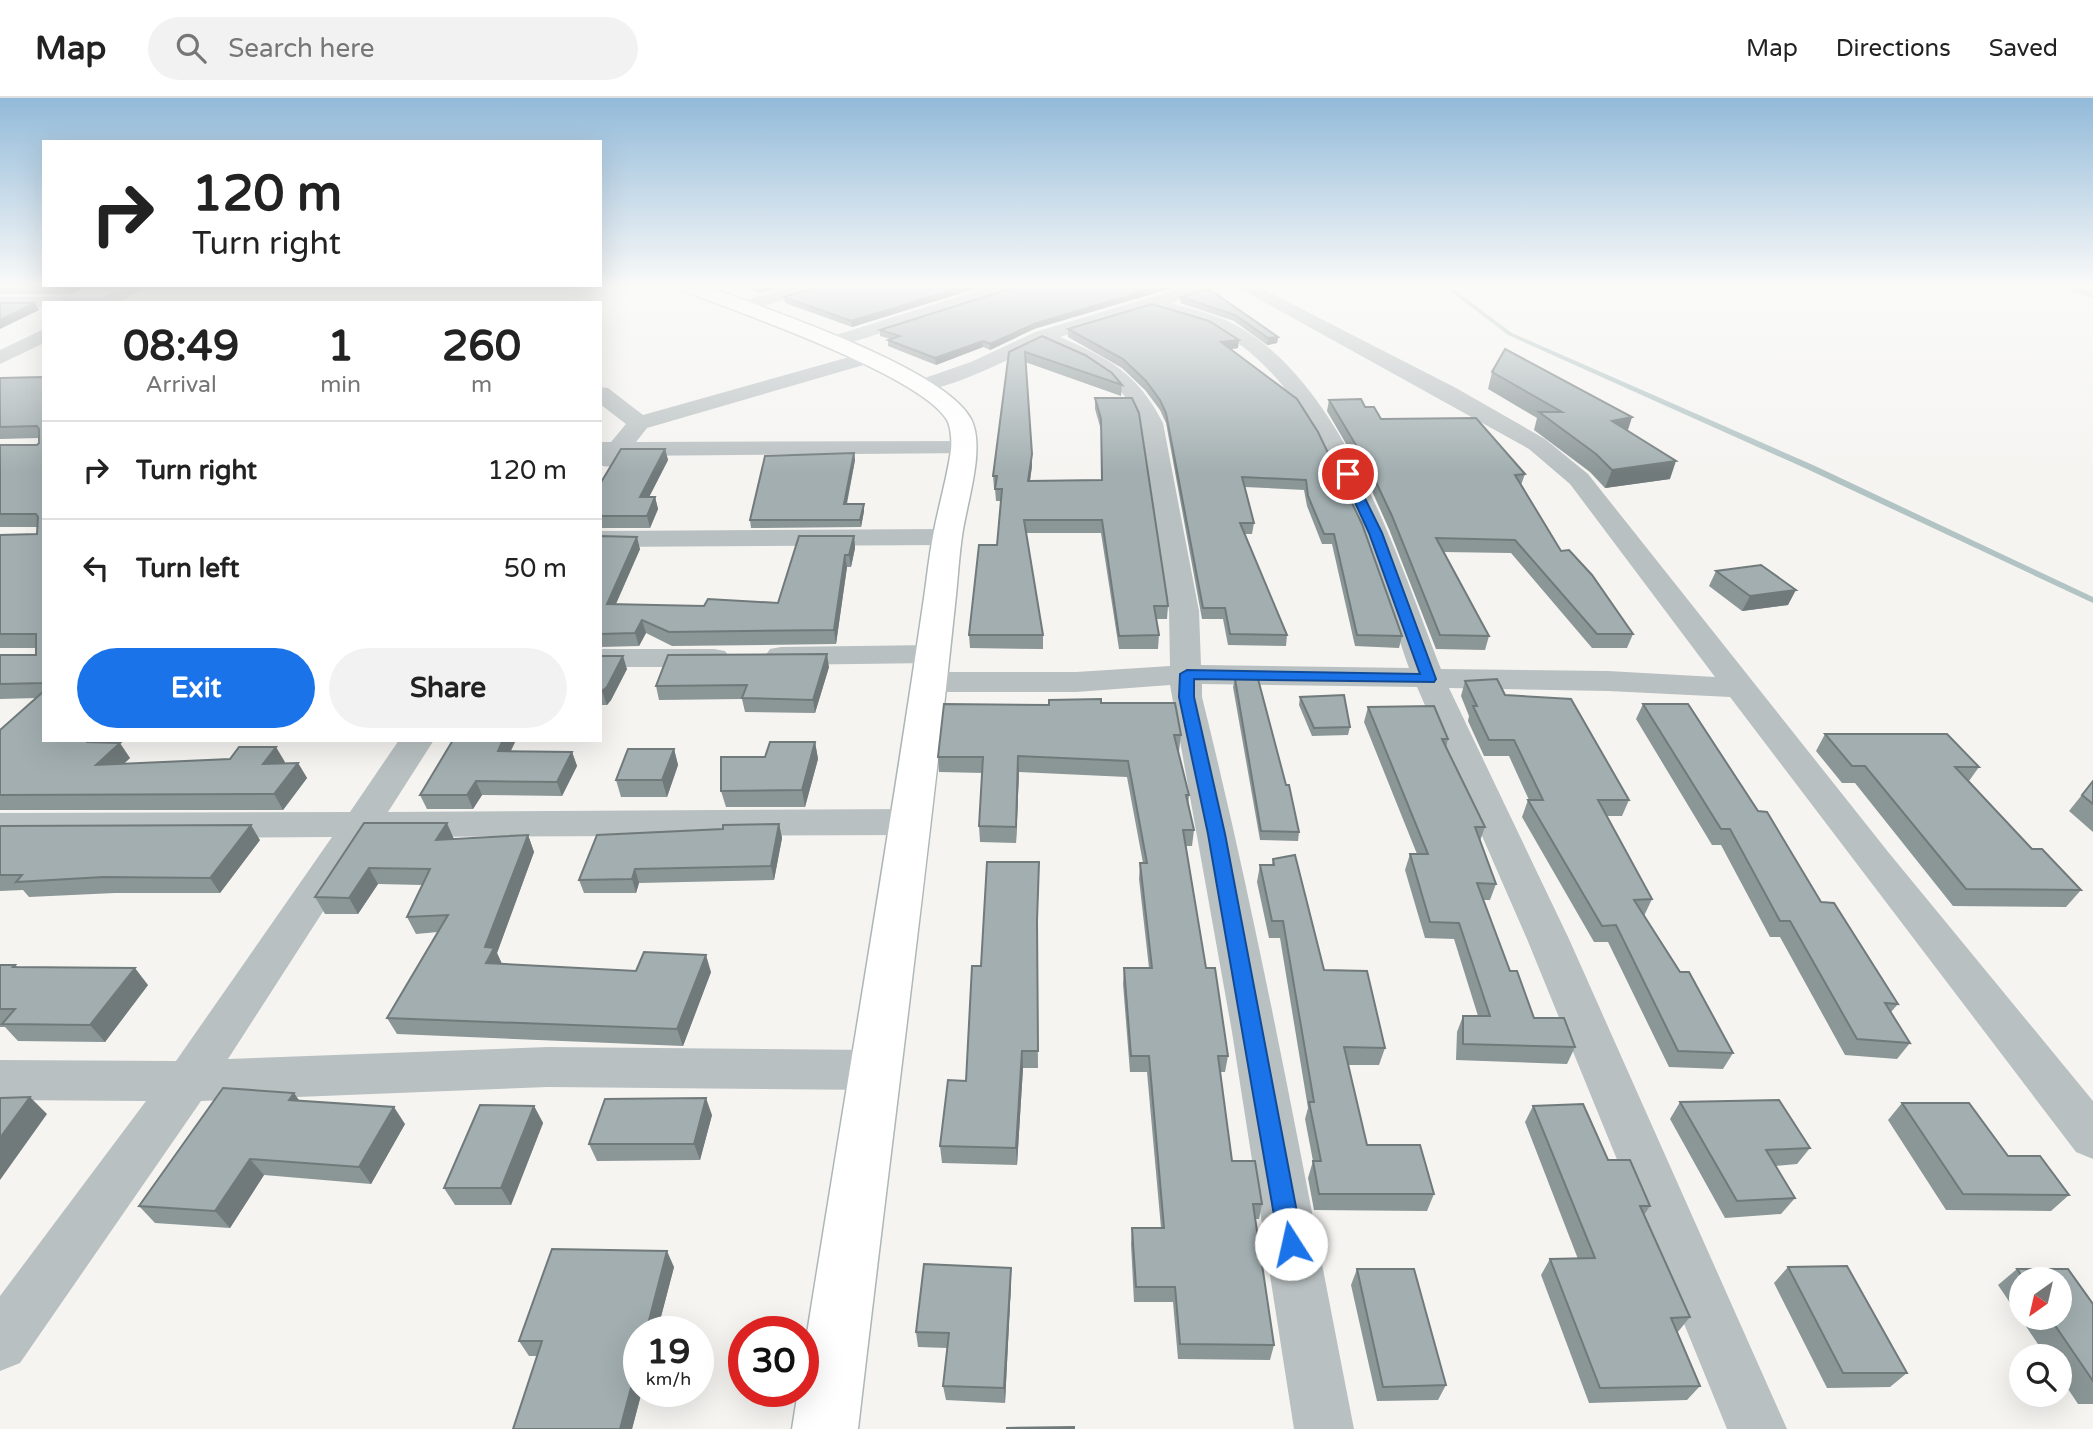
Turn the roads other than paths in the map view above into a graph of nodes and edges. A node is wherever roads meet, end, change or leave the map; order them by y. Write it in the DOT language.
graph roads {
  1 [pos="17,349"];
  2 [pos="845,349"];
  3 [pos="1014,349"];
  4 [pos="1069,349"];
  5 [pos="1256,349"];
  6 [pos="1364,349"];
  7 [pos="0,358"];
  8 [pos="867,358"];
  9 [pos="923,385"];
  10 [pos="602,395"];
  11 [pos="639,423"];
  12 [pos="609,448"];
  13 [pos="964,448"];
  14 [pos="602,466"];
  15 [pos="947,537"];
  16 [pos="602,538"];
  17 [pos="602,658"];
  18 [pos="930,668"];
  19 [pos="1187,674"];
  20 [pos="1429,679"];
  21 [pos="1738,688"];
  22 [pos="416,742"];
  23 [pos="362,822"];
  24 [pos="912,822"];
  25 [pos="0,826"];
  26 [pos="874,1070"];
  27 [pos="0,1080"];
  28 [pos="188,1081"];
  29 [pos="2093,1137"];
  30 [pos="0,1343"];
  31 [pos="825,1429"];
  32 [pos="1324,1429"];
  33 [pos="1757,1429"];
  1 -- 7 [label="street"];
  2 -- 8 [label="main road"];
  3 -- 9 [label="street"];
  4 -- 19 [label="street"];
  5 -- 20 [label="street"];
  6 -- 21 [label="street"];
  8 -- 9 [label="main road"];
  8 -- 11 [label="street"];
  9 -- 13 [label="main road"];
  10 -- 11 [label="street"];
  11 -- 12 [label="street"];
  12 -- 13 [label="street"];
  12 -- 14 [label="street"];
  13 -- 15 [label="main road"];
  15 -- 16 [label="street"];
  15 -- 18 [label="main road"];
  17 -- 18 [label="street"];
  18 -- 19 [label="street"];
  18 -- 24 [label="main road"];
  19 -- 20 [label="street"];
  19 -- 32 [label="street"];
  20 -- 21 [label="street"];
  20 -- 33 [label="street"];
  21 -- 29 [label="street"];
  22 -- 23 [label="street"];
  23 -- 24 [label="street"];
  23 -- 25 [label="street"];
  23 -- 28 [label="street"];
  24 -- 26 [label="main road"];
  26 -- 28 [label="street"];
  26 -- 31 [label="main road"];
  27 -- 28 [label="street"];
  28 -- 30 [label="street"];
}
